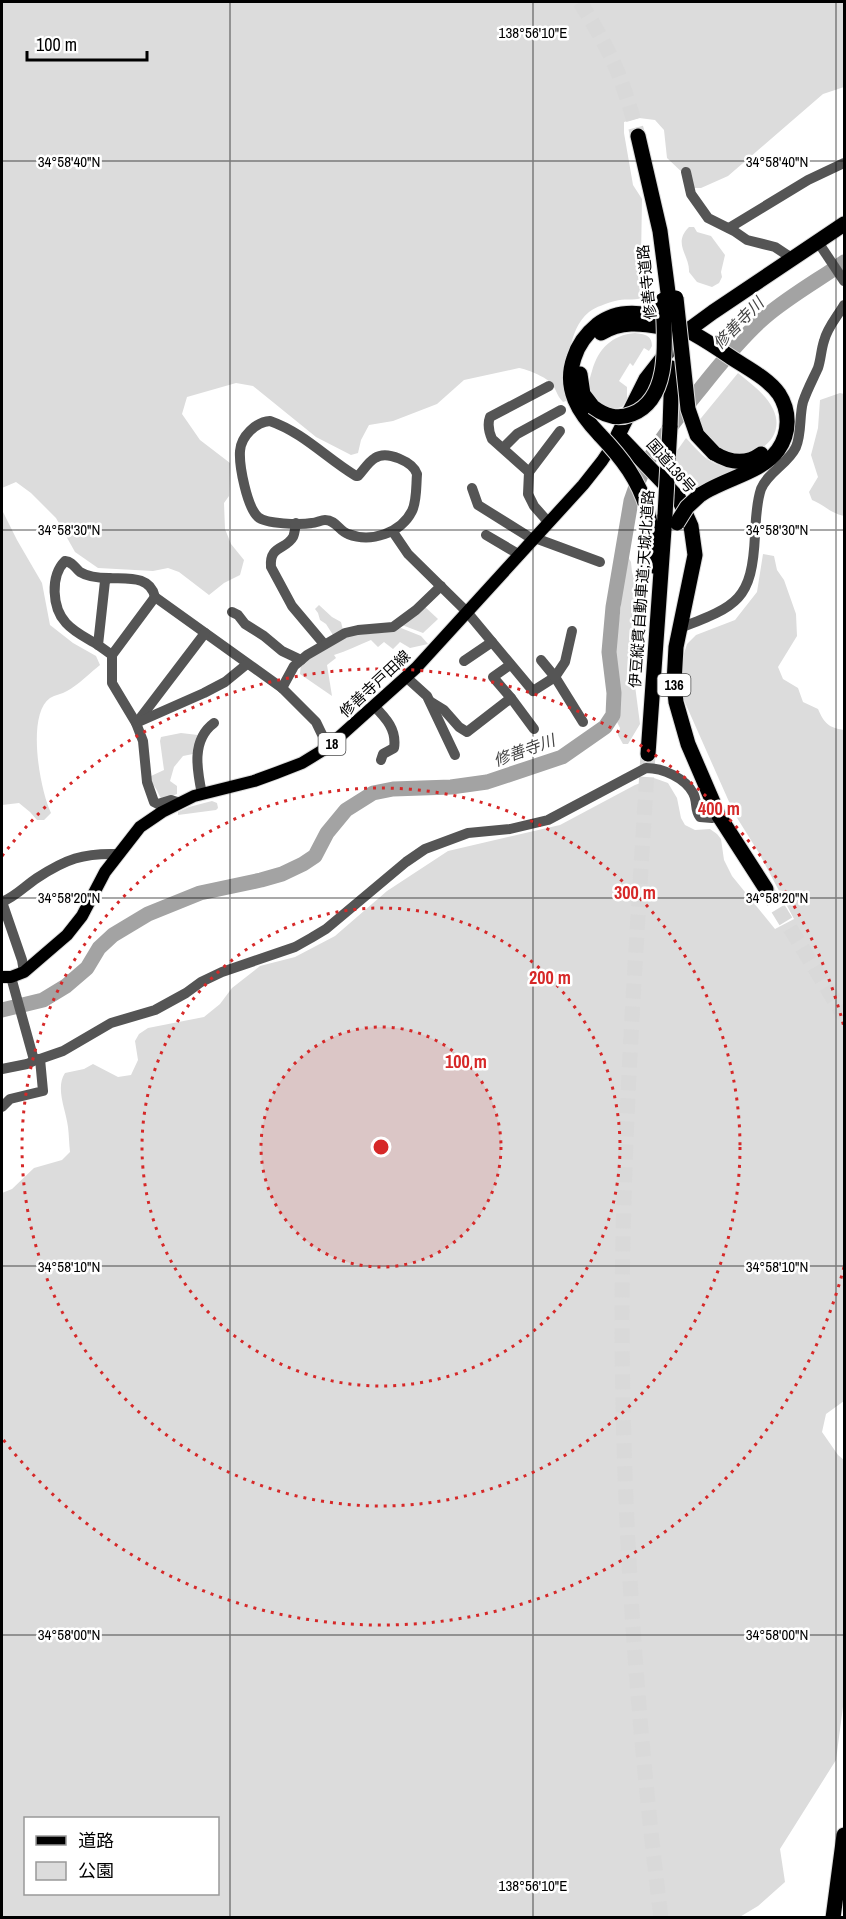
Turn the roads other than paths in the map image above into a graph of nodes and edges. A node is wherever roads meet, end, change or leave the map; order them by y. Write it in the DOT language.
graph roads {
  1 [pos="638,136"];
  2 [pos="844,163"];
  3 [pos="646,169"];
  4 [pos="686,172"];
  5 [pos="844,224"];
  6 [pos="729,228"];
  7 [pos="820,245"];
  8 [pos="793,259"];
  9 [pos="844,280"];
  10 [pos="669,299"];
  11 [pos="844,306"];
  12 [pos="627,324"];
  13 [pos="687,331"];
  14 [pos="739,365"];
  15 [pos="646,379"];
  16 [pos="549,386"];
  17 [pos="561,410"];
  18 [pos="670,427"];
  19 [pos="560,431"];
  20 [pos="618,435"];
  21 [pos="503,448"];
  22 [pos="529,472"];
  23 [pos="472,489"];
  24 [pos="671,519"];
  25 [pos="296,523"];
  26 [pos="549,523"];
  27 [pos="393,532"];
  28 [pos="486,535"];
  29 [pos="535,539"];
  30 [pos="520,555"];
  31 [pos="600,562"];
  32 [pos="109,578"];
  33 [pos="441,586"];
  34 [pos="155,597"];
  35 [pos="232,612"];
  36 [pos="467,612"];
  37 [pos="680,628"];
  38 [pos="572,631"];
  39 [pos="205,633"];
  40 [pos="492,642"];
  41 [pos="324,644"];
  42 [pos="98,645"];
  43 [pos="112,655"];
  44 [pos="301,660"];
  45 [pos="541,660"];
  46 [pos="464,661"];
  47 [pos="655,662"];
  48 [pos="247,664"];
  49 [pos="510,665"];
  50 [pos="555,677"];
  51 [pos="399,679"];
  52 [pos="282,688"];
  53 [pos="378,698"];
  54 [pos="511,698"];
  55 [pos="431,702"];
  56 [pos="136,723"];
  57 [pos="214,723"];
  58 [pos="583,723"];
  59 [pos="534,729"];
  60 [pos="328,747"];
  61 [pos="648,754"];
  62 [pos="455,755"];
  63 [pos="381,760"];
  64 [pos="202,794"];
  65 [pos="180,803"];
  66 [pos="719,816"];
  67 [pos="117,854"];
  68 [pos="766,889"];
  69 [pos="24,972"];
  70 [pos="6,977"];
  71 [pos="37,1059"];
  72 [pos="2,1069"];
  73 [pos="2,1107"];
  74 [pos="844,1835"];
  75 [pos="833,1917"];
  1 -- 3 [label="highway, 修善寺道路 / 136"];
  2 -- 6 [label="street"];
  3 -- 10 [label="highway"];
  3 -- 10 [label="highway, 修善寺道路 / 136"];
  4 -- 6 [label="street"];
  5 -- 7 [label="highway"];
  6 -- 8 [label="street"];
  7 -- 8 [label="highway"];
  7 -- 9 [label="street"];
  8 -- 13 [label="highway"];
  10 -- 12 [label="highway, bridge"];
  10 -- 14 [label="highway, bridge"];
  10 -- 18 [label="highway, 修善寺道路 / 136"];
  11 -- 37 [label="street"];
  12 -- 13 [label="highway"];
  12 -- 15 [label="highway"];
  13 -- 14 [label="highway"];
  13 -- 15 [label="highway"];
  13 -- 47 [label="highway, bridge"];
  14 -- 24 [label="highway, bridge"];
  15 -- 20 [label="highway"];
  16 -- 21 [label="street"];
  17 -- 21 [label="street"];
  18 -- 24 [label="highway, 伊豆縦貫自動車道;天城北道路 / 136, bridge"];
  19 -- 22 [label="street"];
  20 -- 26 [label="main road, 修善寺戸田線 / 18"];
  20 -- 37 [label="highway, 国道136号 / 136"];
  21 -- 22 [label="street"];
  22 -- 26 [label="street"];
  23 -- 29 [label="street"];
  24 -- 47 [label="highway, 伊豆縦貫自動車道;天城北道路 / 136"];
  25 -- 27 [label="street"];
  25 -- 27 [label="street"];
  25 -- 41 [label="street"];
  26 -- 29 [label="main road, 修善寺戸田線 / 18"];
  27 -- 33 [label="street"];
  28 -- 30 [label="street"];
  29 -- 30 [label="main road, 修善寺戸田線 / 18"];
  29 -- 31 [label="street"];
  30 -- 36 [label="main road, 修善寺戸田線 / 18"];
  32 -- 34 [label="street"];
  32 -- 42 [label="street"];
  32 -- 42 [label="street"];
  33 -- 36 [label="street"];
  33 -- 41 [label="street"];
  34 -- 39 [label="street"];
  34 -- 43 [label="street"];
  35 -- 44 [label="street"];
  36 -- 40 [label="street"];
  36 -- 51 [label="main road, 修善寺戸田線 / 18"];
  37 -- 66 [label="highway, 国道136号 / 136"];
  38 -- 50 [label="street"];
  39 -- 48 [label="street"];
  39 -- 56 [label="street"];
  40 -- 46 [label="street"];
  40 -- 49 [label="street"];
  41 -- 44 [label="street"];
  42 -- 43 [label="street"];
  43 -- 56 [label="street"];
  44 -- 52 [label="street"];
  45 -- 50 [label="street"];
  47 -- 61 [label="highway, 伊豆縦貫自動車道;天城北道路 / 136"];
  48 -- 52 [label="street"];
  48 -- 56 [label="street"];
  49 -- 50 [label="street"];
  49 -- 54 [label="street"];
  50 -- 58 [label="street"];
  51 -- 53 [label="main road, 修善寺戸田線 / 18"];
  51 -- 55 [label="street"];
  52 -- 60 [label="street"];
  53 -- 60 [label="main road, 修善寺戸田線 / 18"];
  53 -- 63 [label="street"];
  54 -- 55 [label="street"];
  54 -- 59 [label="street"];
  55 -- 62 [label="street"];
  56 -- 65 [label="street"];
  57 -- 64 [label="street"];
  60 -- 64 [label="main road, 修善寺戸田線 / 18"];
  64 -- 65 [label="main road, 修善寺戸田線 / 18"];
  65 -- 67 [label="main road, 修善寺戸田線 / 18"];
  66 -- 68 [label="highway, 国道136号 / 136"];
  66 -- 71 [label="street"];
  67 -- 69 [label="main road, 修善寺戸田線 / 18"];
  67 -- 69 [label="street"];
  69 -- 70 [label="main road, 修善寺戸田線 / 18"];
  70 -- 71 [label="street"];
  71 -- 72 [label="street"];
  71 -- 73 [label="street"];
  74 -- 75 [label="highway"];
}
